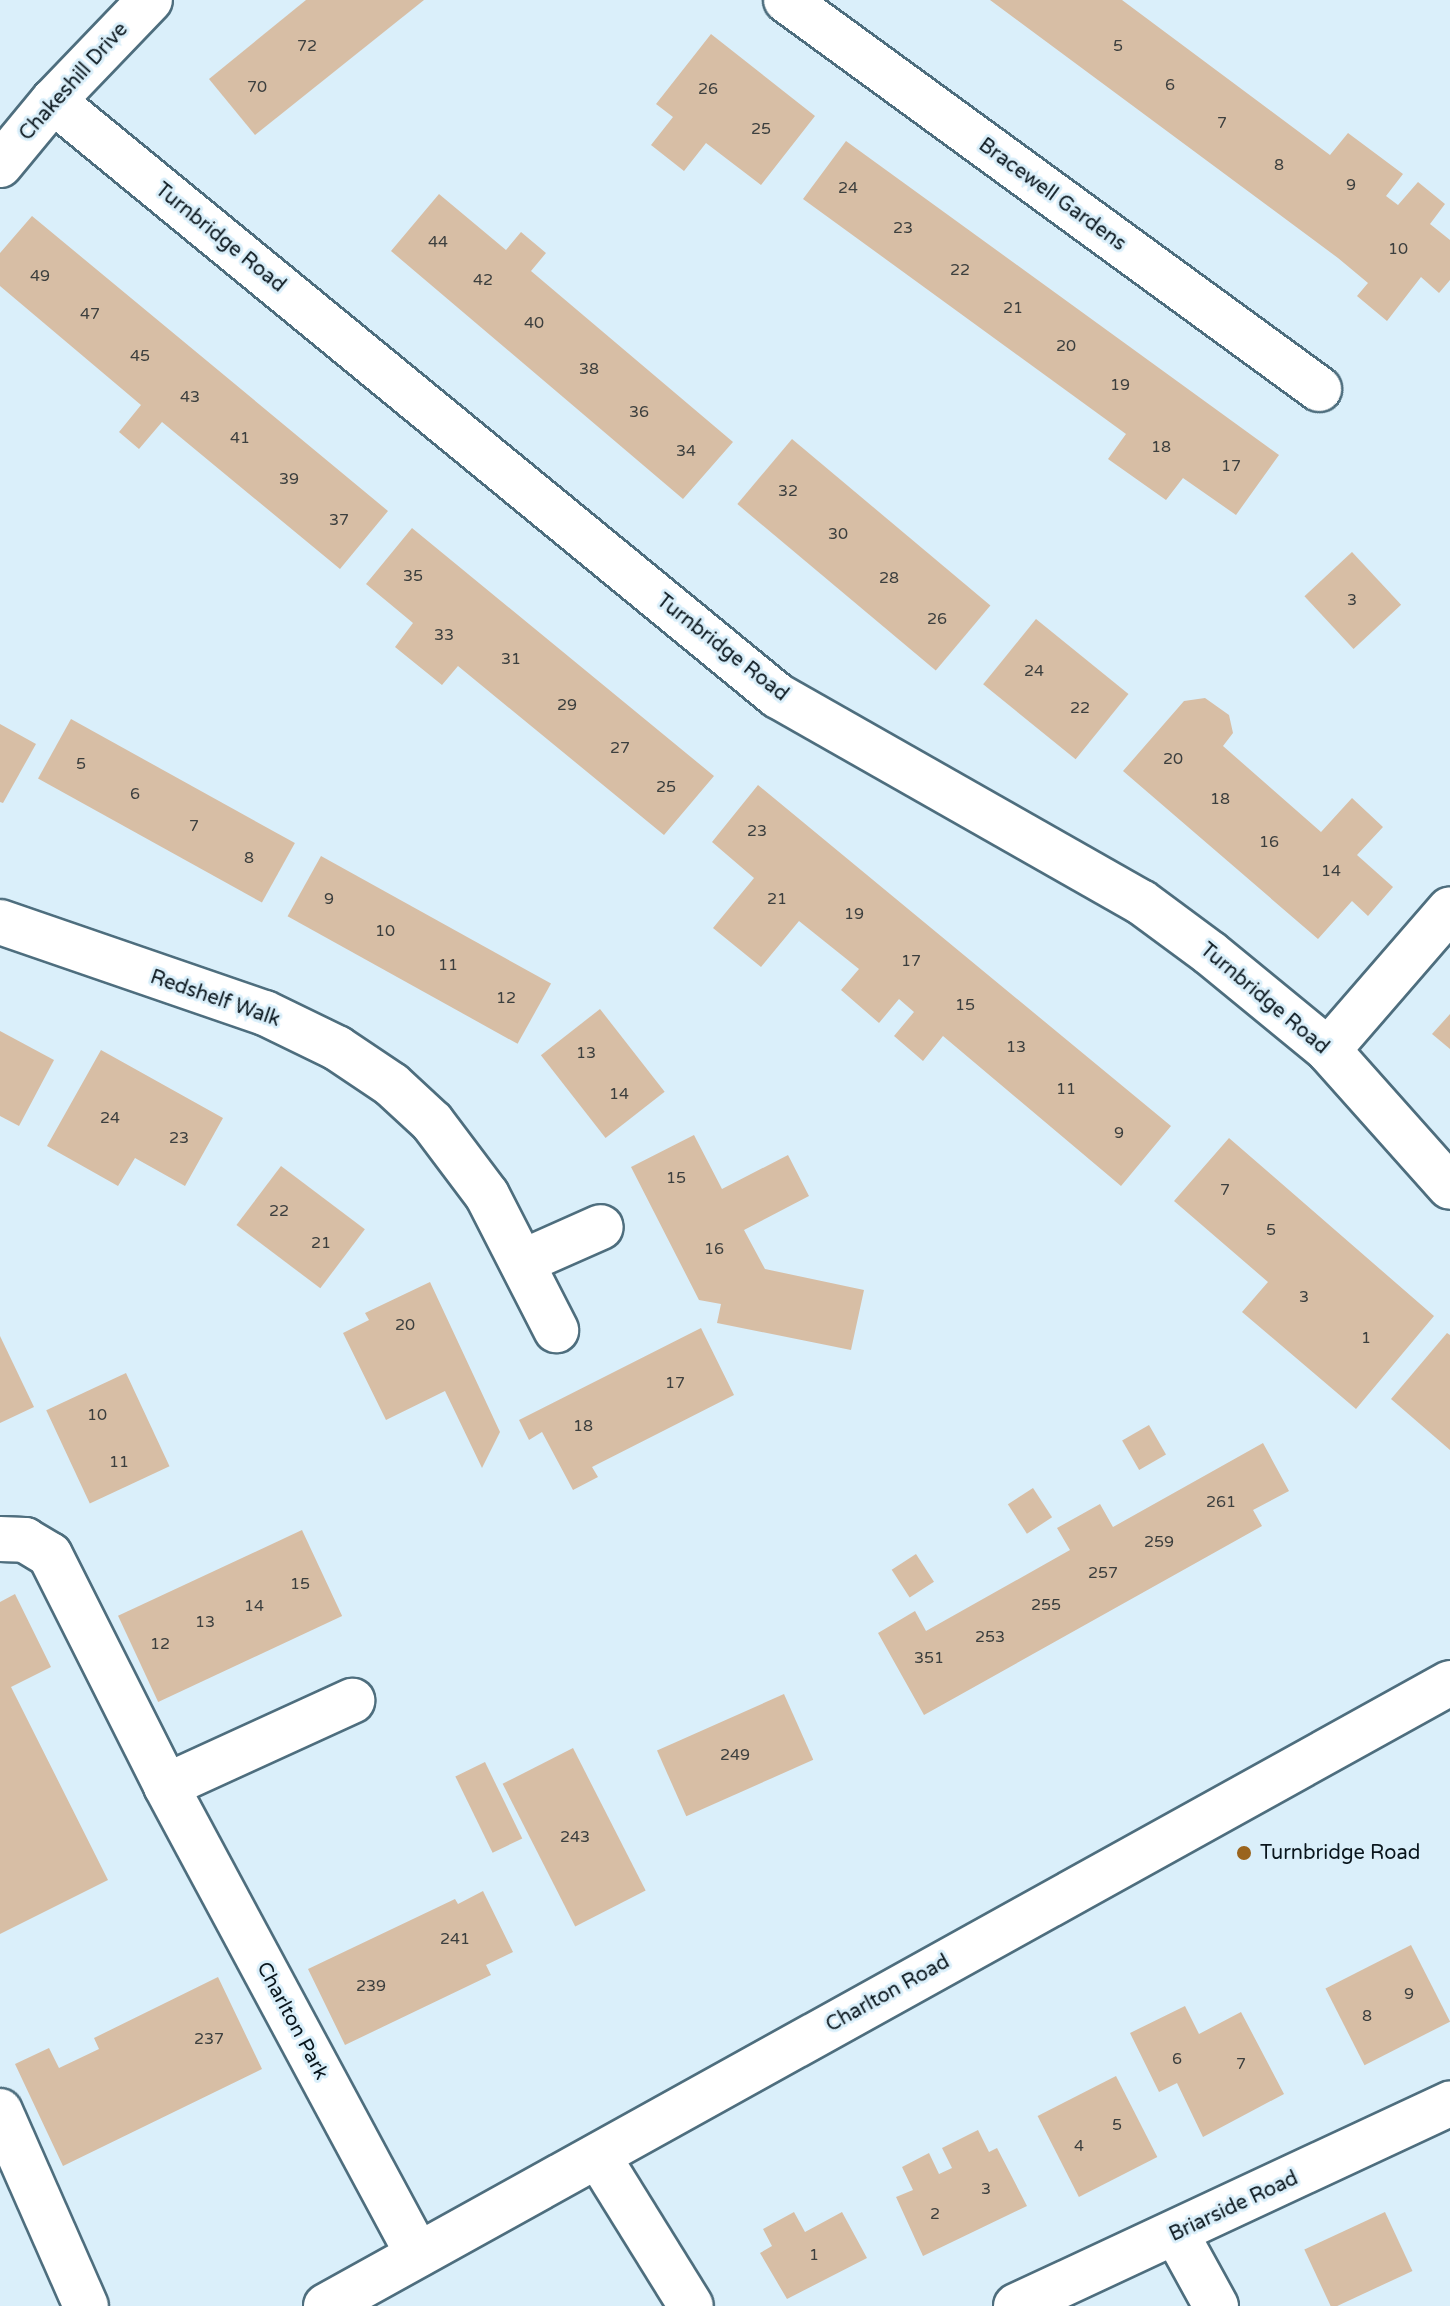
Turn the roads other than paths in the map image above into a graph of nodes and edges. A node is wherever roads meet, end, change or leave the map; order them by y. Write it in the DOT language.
graph roads {
  1 [pos="150,0"];
  2 [pos="786,0"];
  3 [pos="53,101"];
  4 [pos="0,165"];
  5 [pos="1319,389"];
  6 [pos="1450,909"];
  7 [pos="0,922"];
  8 [pos="1328,1050"];
  9 [pos="1450,1187"];
  10 [pos="601,1227"];
  11 [pos="522,1262"];
  12 [pos="556,1330"];
  13 [pos="0,1539"];
  14 [pos="1450,1683"];
  15 [pos="352,1701"];
  16 [pos="166,1786"];
  17 [pos="1450,2104"];
  18 [pos="0,2111"];
  19 [pos="598,2156"];
  20 [pos="1177,2235"];
  21 [pos="418,2255"];
  22 [pos="86,2306"];
  23 [pos="326,2306"];
  24 [pos="691,2306"];
  25 [pos="1016,2306"];
  26 [pos="1216,2306"];
  1 -- 3 [label="street, Chakeshill Drive"];
  2 -- 5 [label="street, Bracewell Gardens"];
  3 -- 4 [label="street, Chakeshill Drive"];
  3 -- 8 [label="street, Turnbridge Road"];
  6 -- 8 [label="street"];
  7 -- 11 [label="street, Redshelf Walk"];
  8 -- 9 [label="street, Turnbridge Road"];
  10 -- 11 [label="street"];
  11 -- 12 [label="street, Redshelf Walk"];
  13 -- 16 [label="street, Charlton Park"];
  14 -- 19 [label="street, Charlton Road"];
  15 -- 16 [label="street"];
  16 -- 21 [label="street, Charlton Park"];
  17 -- 20 [label="street, Briarside Road"];
  18 -- 22 [label="street"];
  19 -- 21 [label="street, Charlton Road"];
  19 -- 24 [label="street"];
  20 -- 25 [label="street, Briarside Road"];
  20 -- 26 [label="street"];
  21 -- 23 [label="street, Charlton Road"];
}
